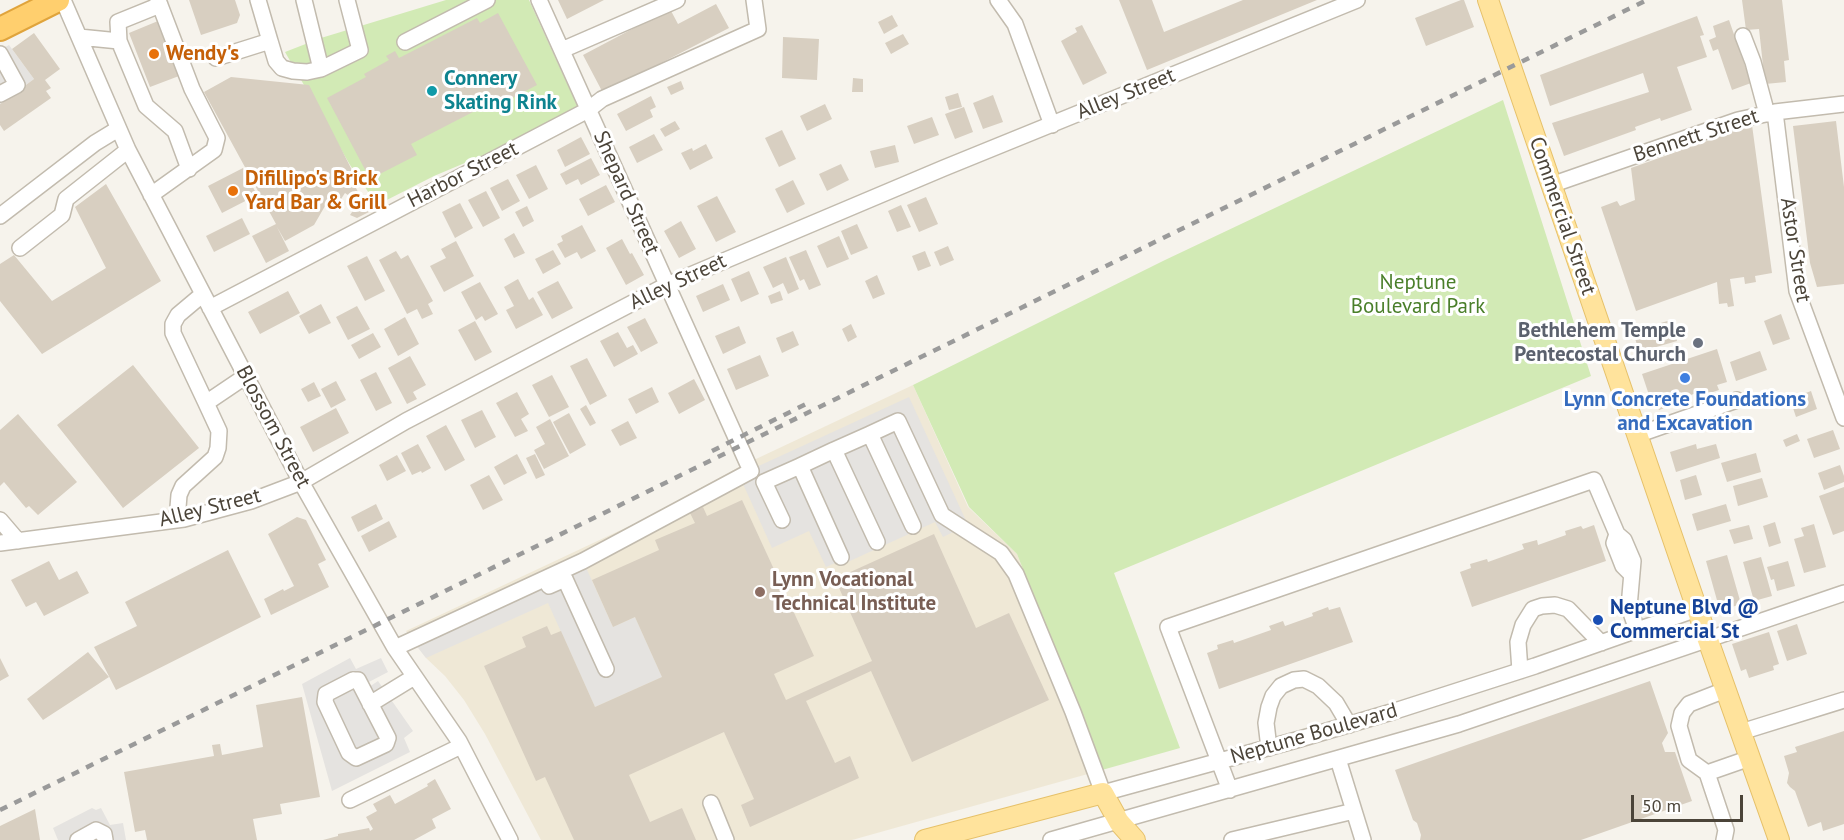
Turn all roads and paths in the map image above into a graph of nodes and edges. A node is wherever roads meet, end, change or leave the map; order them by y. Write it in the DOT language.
graph roads {
  1 [pos="58,0"];
  2 [pos="63,0"];
  3 [pos="258,0"];
  4 [pos="304,0"];
  5 [pos="347,0"];
  6 [pos="487,0"];
  7 [pos="539,0"];
  8 [pos="677,0"];
  9 [pos="754,0"];
  10 [pos="998,0"];
  11 [pos="1357,0"];
  12 [pos="1488,0"];
  13 [pos="159,2"];
  14 [pos="0,29"];
  15 [pos="1743,36"];
  16 [pos="79,37"];
  17 [pos="119,41"];
  18 [pos="270,41"];
  19 [pos="405,42"];
  20 [pos="562,50"];
  21 [pos="0,54"];
  22 [pos="216,58"];
  23 [pos="321,69"];
  24 [pos="0,94"];
  25 [pos="1844,104"];
  26 [pos="588,110"];
  27 [pos="1771,113"];
  28 [pos="1053,124"];
  29 [pos="118,129"];
  30 [pos="128,150"];
  31 [pos="189,169"];
  32 [pos="1551,185"];
  33 [pos="151,195"];
  34 [pos="0,216"];
  35 [pos="20,248"];
  36 [pos="667,285"];
  37 [pos="207,301"];
  38 [pos="246,376"];
  39 [pos="1737,400"];
  40 [pos="206,403"];
  41 [pos="1844,418"];
  42 [pos="870,434"];
  43 [pos="1637,435"];
  44 [pos="834,450"];
  45 [pos="800,466"];
  46 [pos="301,482"];
  47 [pos="0,520"];
  48 [pos="177,520"];
  49 [pos="782,520"];
  50 [pos="913,526"];
  51 [pos="18,541"];
  52 [pos="877,542"];
  53 [pos="0,543"];
  54 [pos="842,557"];
  55 [pos="1844,593"];
  56 [pos="1696,609"];
  57 [pos="1637,630"];
  58 [pos="1707,640"];
  59 [pos="1601,643"];
  60 [pos="397,651"];
  61 [pos="606,669"];
  62 [pos="1520,671"];
  63 [pos="414,677"];
  64 [pos="1725,690"];
  65 [pos="1844,700"];
  66 [pos="370,704"];
  67 [pos="1349,725"];
  68 [pos="1741,732"];
  69 [pos="461,746"];
  70 [pos="1269,748"];
  71 [pos="1750,758"];
  72 [pos="1338,759"];
  73 [pos="1220,761"];
  74 [pos="1707,772"];
  75 [pos="1230,790"];
  76 [pos="1103,793"];
  77 [pos="350,800"];
  78 [pos="711,803"];
  79 [pos="1354,811"];
  80 [pos="1119,822"];
  81 [pos="78,840"];
  82 [pos="105,840"];
  83 [pos="510,840"];
  84 [pos="726,840"];
  85 [pos="925,840"];
  86 [pos="1051,840"];
  87 [pos="1135,840"];
  88 [pos="1232,840"];
  89 [pos="1364,840"];
  90 [pos="1724,840"];
  91 [pos="1779,840"];
  1 -- 14 [label="highway"];
  2 -- 16 [label="street, Blossom Street"];
  3 -- 18 [label="street"];
  4 -- 23 [label="street"];
  5 -- 23 [label="street"];
  6 -- 19 [label="street"];
  7 -- 20 [label="street, Shepard Street"];
  8 -- 20 [label="street"];
  9 -- 26 [label="street, Harbor Street"];
  10 -- 28 [label="street"];
  11 -- 28 [label="street, Alley Street"];
  12 -- 32 [label="main road, Commercial Street"];
  13 -- 17 [label="street"];
  13 -- 31 [label="street"];
  15 -- 27 [label="street, Astor Street"];
  16 -- 17 [label="street"];
  16 -- 29 [label="street, Blossom Street"];
  17 -- 31 [label="street"];
  18 -- 22 [label="street"];
  18 -- 23 [label="street"];
  20 -- 26 [label="street, Shepard Street"];
  21 -- 24 [label="street"];
  25 -- 27 [label="street, Bennett Street"];
  26 -- 36 [label="street, Shepard Street"];
  26 -- 37 [label="street, Harbor Street"];
  27 -- 32 [label="street, Bennett Street"];
  27 -- 41 [label="street, Astor Street"];
  28 -- 36 [label="street, Alley Street"];
  29 -- 30 [label="street, Blossom Street"];
  29 -- 34 [label="street"];
  30 -- 33 [label="street, Blossom Street"];
  30 -- 35 [label="street"];
  31 -- 33 [label="street"];
  32 -- 43 [label="main road, Commercial Street"];
  33 -- 37 [label="street, Blossom Street"];
  36 -- 46 [label="street, Alley Street"];
  36 -- 60 [label="street, Shepard Street"];
  37 -- 38 [label="street, Blossom Street"];
  37 -- 40 [label="street, Harbor Street"];
  38 -- 40 [label="street"];
  38 -- 46 [label="street, Blossom Street"];
  39 -- 43 [label="street"];
  40 -- 48 [label="street, Harbor Street"];
  42 -- 44 [label="street"];
  42 -- 50 [label="street"];
  42 -- 76 [label="street"];
  43 -- 56 [label="main road, Commercial Street"];
  44 -- 45 [label="street"];
  44 -- 52 [label="street"];
  45 -- 49 [label="street"];
  45 -- 54 [label="street"];
  46 -- 48 [label="street, Alley Street"];
  46 -- 60 [label="street, Blossom Street"];
  47 -- 51 [label="street"];
  48 -- 51 [label="street, Alley Street"];
  51 -- 53 [label="street, Alley Street"];
  55 -- 58 [label="street, Neptune Boulevard"];
  56 -- 57 [label="street, Neptune Boulevard"];
  56 -- 58 [label="main road, Commercial Street"];
  57 -- 59 [label="street, Neptune Boulevard"];
  57 -- 73 [label="street"];
  58 -- 64 [label="main road, Commercial Street"];
  58 -- 72 [label="street, Neptune Boulevard"];
  59 -- 62 [label="street, Neptune Boulevard"];
  59 -- 62 [label="street"];
  60 -- 61 [label="street"];
  60 -- 63 [label="street, Blossom Street"];
  62 -- 67 [label="street, Neptune Boulevard"];
  63 -- 66 [label="street"];
  63 -- 69 [label="street, Blossom Street"];
  64 -- 68 [label="main road, Commercial Street"];
  64 -- 74 [label="street"];
  65 -- 68 [label="street"];
  66 -- 66 [label="street"];
  67 -- 70 [label="street, Neptune Boulevard"];
  67 -- 70 [label="street"];
  68 -- 71 [label="main road, Commercial Street"];
  69 -- 77 [label="street"];
  69 -- 83 [label="street, Blossom Street"];
  70 -- 73 [label="street, Neptune Boulevard"];
  71 -- 74 [label="street"];
  71 -- 91 [label="main road, Commercial Street"];
  72 -- 75 [label="street, Neptune Boulevard"];
  72 -- 79 [label="street"];
  73 -- 75 [label="street"];
  73 -- 76 [label="street, Neptune Boulevard"];
  74 -- 90 [label="street"];
  75 -- 80 [label="street, Neptune Boulevard"];
  76 -- 80 [label="main road"];
  76 -- 85 [label="main road, Neptune Boulevard"];
  78 -- 84 [label="street"];
  79 -- 88 [label="street"];
  79 -- 89 [label="street"];
  80 -- 86 [label="street, Neptune Boulevard"];
  80 -- 87 [label="main road"];
  81 -- 82 [label="street"];
}
